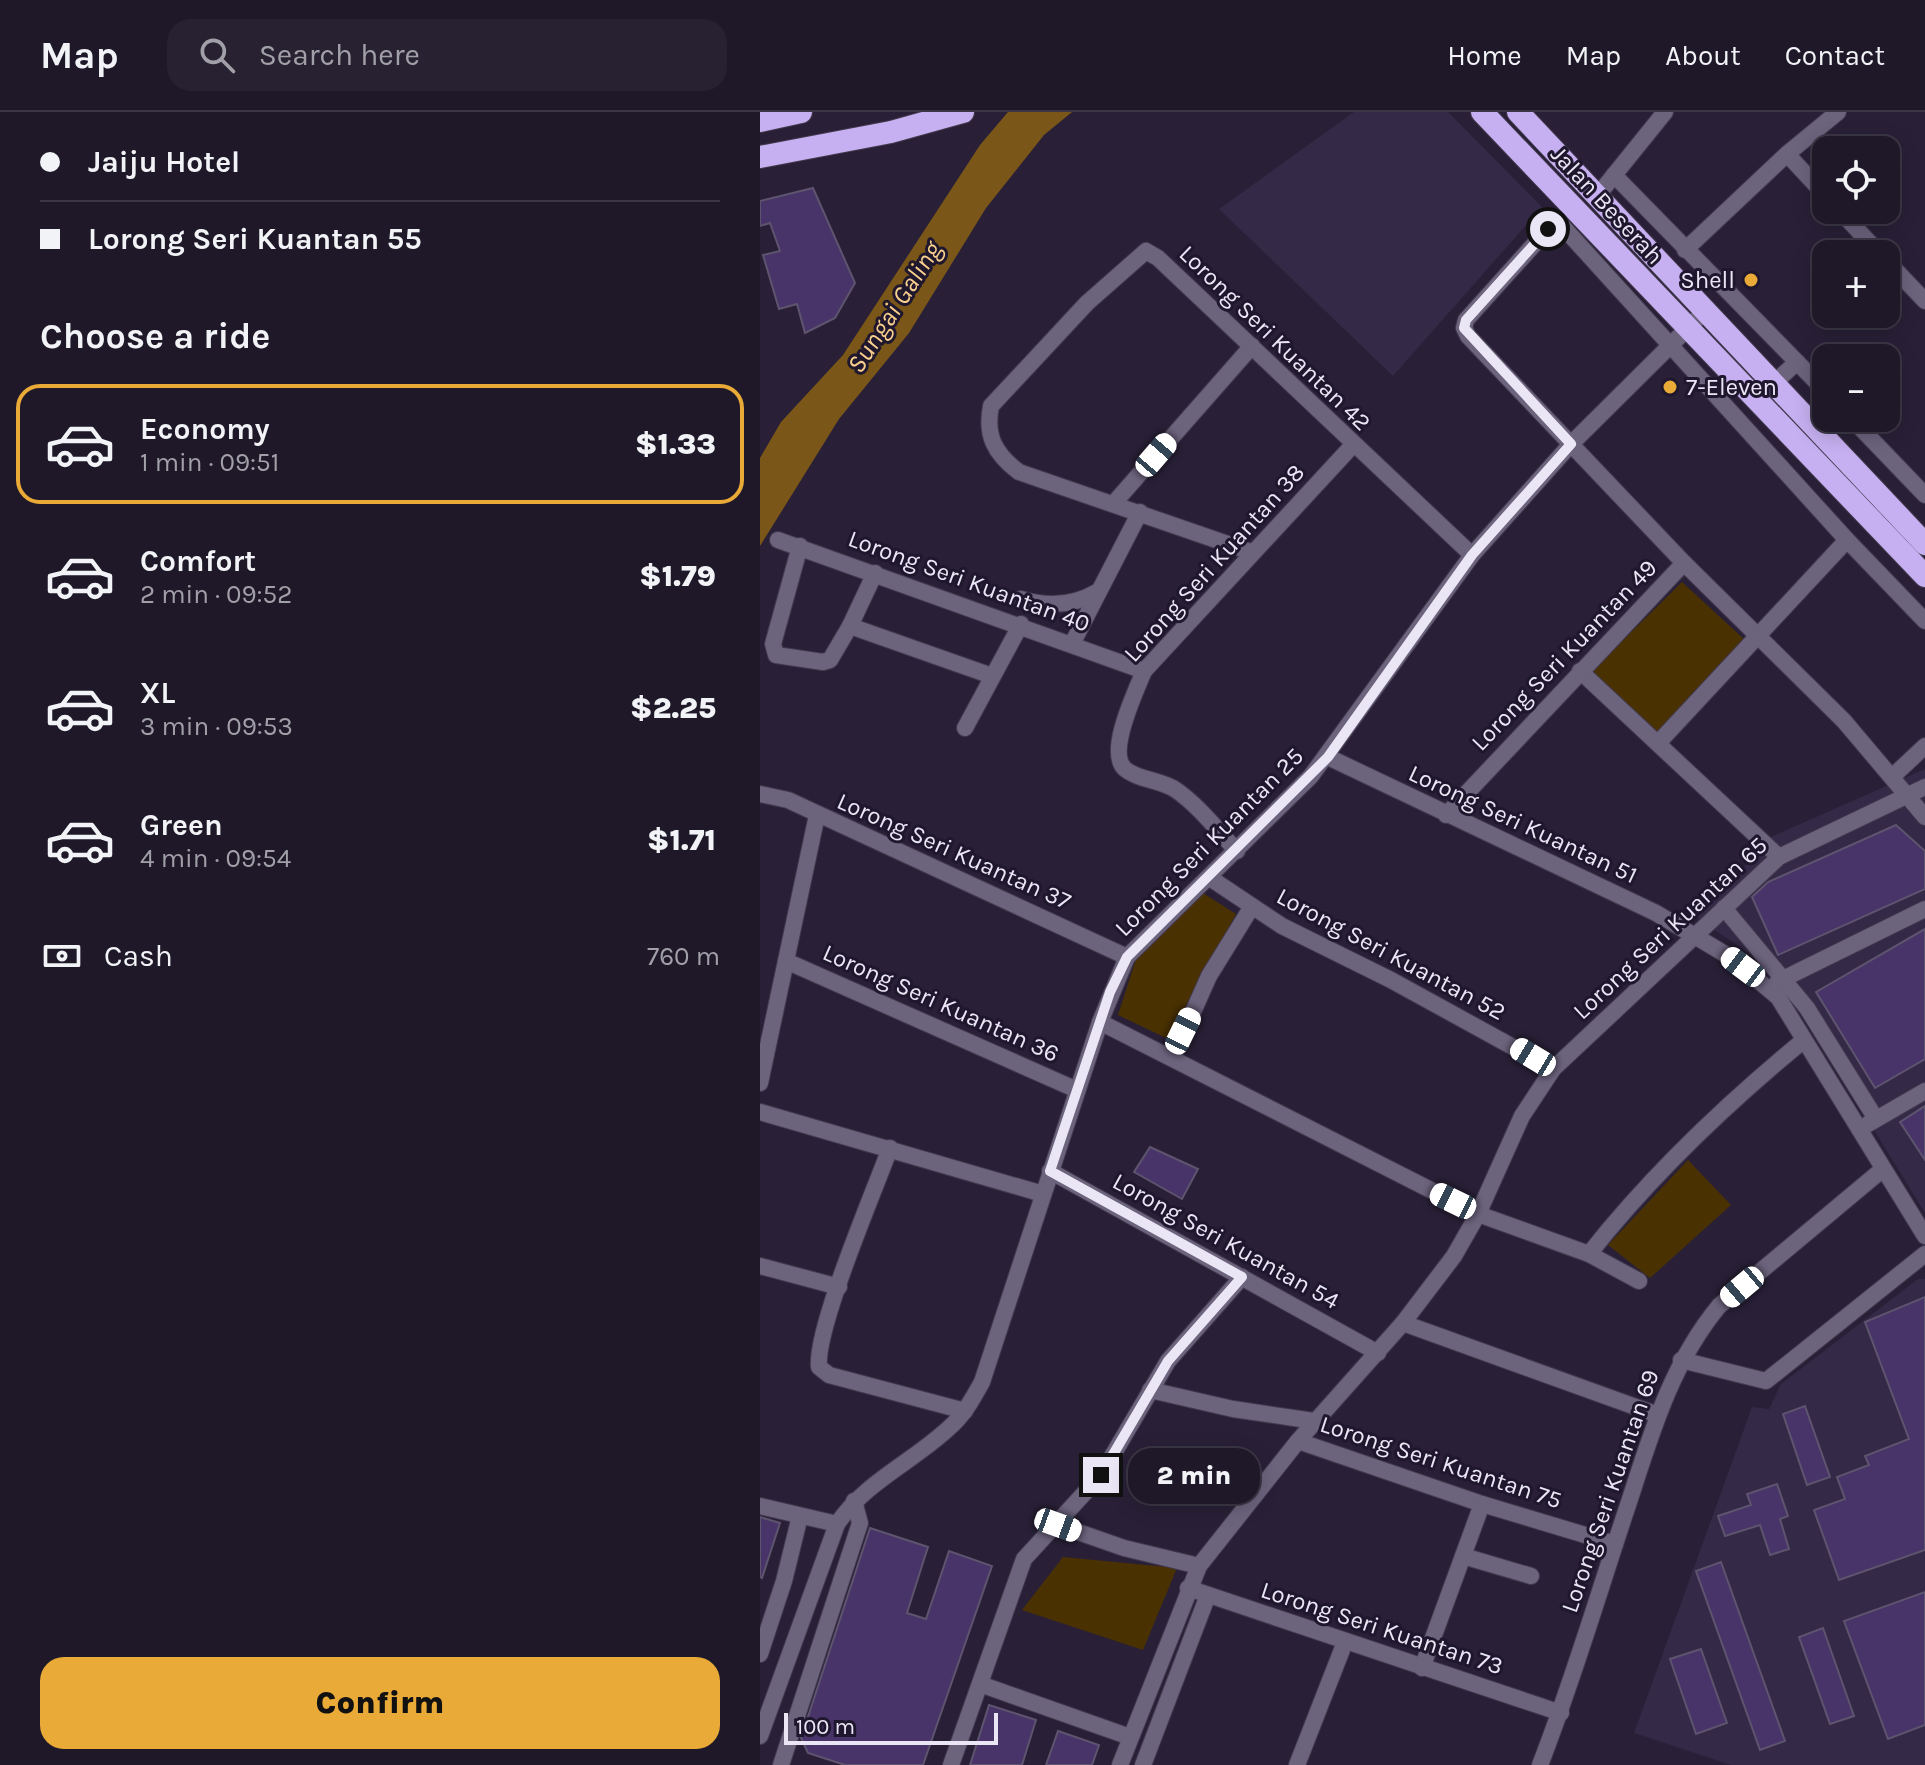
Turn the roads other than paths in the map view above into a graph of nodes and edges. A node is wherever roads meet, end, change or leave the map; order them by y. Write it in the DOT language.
graph roads {
  1 [pos="801,112"];
  2 [pos="963,112"];
  3 [pos="1482,112"];
  4 [pos="1518,112"];
  5 [pos="1665,112"];
  6 [pos="1838,112"];
  7 [pos="760,121"];
  8 [pos="1787,154"];
  9 [pos="760,157"];
  10 [pos="1614,175"];
  11 [pos="1812,181"];
  12 [pos="1598,195"];
  13 [pos="1852,224"];
  14 [pos="1867,240"];
  15 [pos="1685,250"];
  16 [pos="1900,275"];
  17 [pos="1925,301"];
  18 [pos="1706,310"];
  19 [pos="1687,328"];
  20 [pos="1252,346"];
  21 [pos="1669,346"];
  22 [pos="1797,362"];
  23 [pos="1812,378"];
  24 [pos="1774,383"];
  25 [pos="1864,432"];
  26 [pos="1571,444"];
  27 [pos="1352,446"];
  28 [pos="1925,495"];
  29 [pos="1114,503"];
  30 [pos="1140,512"];
  31 [pos="778,540"];
  32 [pos="1847,540"];
  33 [pos="1925,544"];
  34 [pos="800,546"];
  35 [pos="1251,552"];
  36 [pos="1472,555"];
  37 [pos="1684,563"];
  38 [pos="875,573"];
  39 [pos="1925,576"];
  40 [pos="1097,592"];
  41 [pos="1021,599"];
  42 [pos="1925,621"];
  43 [pos="1021,624"];
  44 [pos="850,626"];
  45 [pos="1757,636"];
  46 [pos="1072,644"];
  47 [pos="1144,671"];
  48 [pos="1580,671"];
  49 [pos="992,676"];
  50 [pos="965,728"];
  51 [pos="1659,742"];
  52 [pos="1925,746"];
  53 [pos="1328,757"];
  54 [pos="1892,777"];
  55 [pos="1925,787"];
  56 [pos="760,794"];
  57 [pos="1908,796"];
  58 [pos="817,815"];
  59 [pos="1446,815"];
  60 [pos="1925,817"];
  61 [pos="1237,851"];
  62 [pos="1779,857"];
  63 [pos="1210,878"];
  64 [pos="1251,908"];
  65 [pos="1724,908"];
  66 [pos="1925,909"];
  67 [pos="1697,935"];
  68 [pos="1127,957"];
  69 [pos="786,961"];
  70 [pos="1785,978"];
  71 [pos="1769,987"];
  72 [pos="1100,1022"];
  73 [pos="1804,1040"];
  74 [pos="1173,1057"];
  75 [pos="1553,1069"];
  76 [pos="760,1083"];
  77 [pos="1077,1090"];
  78 [pos="1925,1091"];
  79 [pos="760,1112"];
  80 [pos="1876,1119"];
  81 [pos="1859,1131"];
  82 [pos="890,1148"];
  83 [pos="1883,1169"];
  84 [pos="1050,1171"];
  85 [pos="1043,1194"];
  86 [pos="1478,1214"];
  87 [pos="1925,1236"];
  88 [pos="1589,1254"];
  89 [pos="1925,1254"];
  90 [pos="760,1266"];
  91 [pos="1242,1277"];
  92 [pos="1639,1281"];
  93 [pos="839,1287"];
  94 [pos="1403,1323"];
  95 [pos="1378,1353"];
  96 [pos="1681,1360"];
  97 [pos="1150,1390"];
  98 [pos="965,1411"];
  99 [pos="1658,1415"];
  100 [pos="1314,1421"];
  101 [pos="1298,1441"];
  102 [pos="854,1501"];
  103 [pos="1482,1504"];
  104 [pos="760,1506"];
  105 [pos="800,1516"];
  106 [pos="837,1524"];
  107 [pos="1058,1525"];
  108 [pos="1615,1544"];
  109 [pos="1463,1556"];
  110 [pos="1199,1566"];
  111 [pos="1531,1576"];
  112 [pos="1188,1588"];
  113 [pos="1208,1595"];
  114 [pos="1345,1642"];
  115 [pos="760,1654"];
  116 [pos="1422,1668"];
  117 [pos="980,1684"];
  118 [pos="1561,1713"];
  119 [pos="760,1736"];
  120 [pos="1130,1737"];
  121 [pos="781,1765"];
  122 [pos="951,1765"];
  123 [pos="1120,1765"];
  124 [pos="1143,1765"];
  125 [pos="1297,1765"];
  126 [pos="1540,1765"];
  1 -- 7 [label="highway"];
  2 -- 9 [label="highway"];
  3 -- 19 [label="highway, Jalan Beserah"];
  4 -- 12 [label="highway, Jalan Beserah"];
  5 -- 10 [label="street"];
  6 -- 8 [label="street"];
  8 -- 11 [label="street"];
  8 -- 15 [label="street"];
  10 -- 12 [label="street"];
  10 -- 15 [label="street"];
  12 -- 18 [label="highway, Jalan Beserah"];
  13 -- 14 [label="street"];
  15 -- 22 [label="street"];
  16 -- 17 [label="street"];
  18 -- 19 [label="street, Lorong Seri Kuantan 25"];
  18 -- 24 [label="highway, Jalan Beserah"];
  19 -- 21 [label="street, Lorong Seri Kuantan 25"];
  19 -- 39 [label="highway, Jalan Beserah"];
  20 -- 27 [label="street, Lorong Seri Kuantan 42"];
  20 -- 29 [label="street"];
  20 -- 29 [label="street, Lorong Seri Kuantan 42"];
  21 -- 26 [label="street, Lorong Seri Kuantan 25"];
  21 -- 26 [label="street"];
  21 -- 32 [label="street"];
  22 -- 23 [label="street"];
  22 -- 24 [label="street"];
  24 -- 33 [label="highway, Jalan Beserah"];
  25 -- 28 [label="street"];
  26 -- 36 [label="street, Lorong Seri Kuantan 25"];
  26 -- 37 [label="street"];
  27 -- 35 [label="street, Lorong Seri Kuantan 38"];
  27 -- 36 [label="street, Lorong Seri Kuantan 42"];
  29 -- 30 [label="street"];
  30 -- 35 [label="street"];
  30 -- 40 [label="street"];
  31 -- 34 [label="street, Lorong Seri Kuantan 40"];
  32 -- 42 [label="street"];
  32 -- 45 [label="street"];
  34 -- 38 [label="street, Lorong Seri Kuantan 40"];
  34 -- 44 [label="street"];
  35 -- 47 [label="street, Lorong Seri Kuantan 38"];
  36 -- 53 [label="street, Lorong Seri Kuantan 25"];
  37 -- 45 [label="street"];
  37 -- 48 [label="street, Lorong Seri Kuantan 49"];
  38 -- 43 [label="street, Lorong Seri Kuantan 40"];
  38 -- 44 [label="street"];
  40 -- 41 [label="street"];
  40 -- 46 [label="street"];
  43 -- 46 [label="street, Lorong Seri Kuantan 40"];
  43 -- 49 [label="street"];
  44 -- 49 [label="street"];
  45 -- 51 [label="street"];
  45 -- 54 [label="street"];
  46 -- 47 [label="street, Lorong Seri Kuantan 40"];
  47 -- 61 [label="street, Lorong Seri Kuantan 38"];
  48 -- 51 [label="street"];
  48 -- 59 [label="street, Lorong Seri Kuantan 49"];
  49 -- 50 [label="street"];
  51 -- 62 [label="street"];
  52 -- 54 [label="street"];
  53 -- 59 [label="street, Lorong Seri Kuantan 51"];
  53 -- 61 [label="street, Lorong Seri Kuantan 25"];
  54 -- 57 [label="street"];
  55 -- 57 [label="street, Lorong Seri Kuantan 65"];
  56 -- 58 [label="street, Lorong Seri Kuantan 37"];
  57 -- 60 [label="street"];
  57 -- 62 [label="street, Lorong Seri Kuantan 65"];
  58 -- 68 [label="street, Lorong Seri Kuantan 37"];
  58 -- 69 [label="street"];
  59 -- 67 [label="street, Lorong Seri Kuantan 51"];
  61 -- 63 [label="street, Lorong Seri Kuantan 25"];
  62 -- 65 [label="street, Lorong Seri Kuantan 65"];
  63 -- 64 [label="street, Lorong Seri Kuantan 52"];
  63 -- 68 [label="street, Lorong Seri Kuantan 25"];
  64 -- 74 [label="street"];
  64 -- 75 [label="street, Lorong Seri Kuantan 52"];
  65 -- 67 [label="street, Lorong Seri Kuantan 65"];
  65 -- 70 [label="street"];
  66 -- 70 [label="street"];
  67 -- 71 [label="street, Lorong Seri Kuantan 51"];
  67 -- 75 [label="street, Lorong Seri Kuantan 65"];
  68 -- 72 [label="street, Lorong Seri Kuantan 25"];
  69 -- 76 [label="street"];
  69 -- 77 [label="street, Lorong Seri Kuantan 36"];
  70 -- 71 [label="street"];
  70 -- 80 [label="street"];
  71 -- 73 [label="street"];
  72 -- 74 [label="street"];
  72 -- 77 [label="street, Lorong Seri Kuantan 25"];
  73 -- 81 [label="street"];
  73 -- 88 [label="street"];
  74 -- 86 [label="street"];
  75 -- 86 [label="street, Lorong Seri Kuantan 65"];
  77 -- 84 [label="street, Lorong Seri Kuantan 25"];
  78 -- 80 [label="street"];
  79 -- 82 [label="street"];
  80 -- 81 [label="street"];
  81 -- 83 [label="street"];
  82 -- 85 [label="street"];
  82 -- 93 [label="street"];
  83 -- 87 [label="street"];
  83 -- 96 [label="street, Lorong Seri Kuantan 69"];
  84 -- 85 [label="street, Lorong Seri Kuantan 25"];
  84 -- 91 [label="street, Lorong Seri Kuantan 54"];
  85 -- 98 [label="street, Lorong Seri Kuantan 25"];
  86 -- 88 [label="street"];
  86 -- 94 [label="street, Lorong Seri Kuantan 65"];
  88 -- 92 [label="street"];
  89 -- 96 [label="street"];
  90 -- 93 [label="street"];
  91 -- 95 [label="street, Lorong Seri Kuantan 54"];
  91 -- 97 [label="street"];
  93 -- 98 [label="street"];
  94 -- 95 [label="street, Lorong Seri Kuantan 65"];
  94 -- 99 [label="street"];
  95 -- 100 [label="street, Lorong Seri Kuantan 65"];
  96 -- 99 [label="street, Lorong Seri Kuantan 69"];
  97 -- 100 [label="street"];
  97 -- 107 [label="street"];
  98 -- 102 [label="street, Lorong Seri Kuantan 25"];
  99 -- 108 [label="street, Lorong Seri Kuantan 69"];
  100 -- 101 [label="street, Lorong Seri Kuantan 65"];
  101 -- 103 [label="street, Lorong Seri Kuantan 75"];
  101 -- 110 [label="street, Lorong Seri Kuantan 65"];
  102 -- 106 [label="street, Lorong Seri Kuantan 25"];
  102 -- 121 [label="street"];
  103 -- 108 [label="street, Lorong Seri Kuantan 75"];
  103 -- 109 [label="street"];
  104 -- 105 [label="street"];
  105 -- 106 [label="street"];
  105 -- 115 [label="street"];
  106 -- 119 [label="street, Lorong Seri Kuantan 25"];
  107 -- 110 [label="street"];
  107 -- 117 [label="street"];
  108 -- 118 [label="street, Lorong Seri Kuantan 69"];
  109 -- 111 [label="street"];
  109 -- 116 [label="street"];
  110 -- 112 [label="street, Lorong Seri Kuantan 65"];
  112 -- 113 [label="street, Lorong Seri Kuantan 73"];
  112 -- 120 [label="street, Lorong Seri Kuantan 65"];
  113 -- 114 [label="street, Lorong Seri Kuantan 73"];
  113 -- 124 [label="street"];
  114 -- 116 [label="street, Lorong Seri Kuantan 73"];
  114 -- 125 [label="street"];
  116 -- 118 [label="street, Lorong Seri Kuantan 73"];
  117 -- 120 [label="street"];
  117 -- 122 [label="street"];
  118 -- 126 [label="street, Lorong Seri Kuantan 69"];
  120 -- 123 [label="street, Lorong Seri Kuantan 65"];
}
